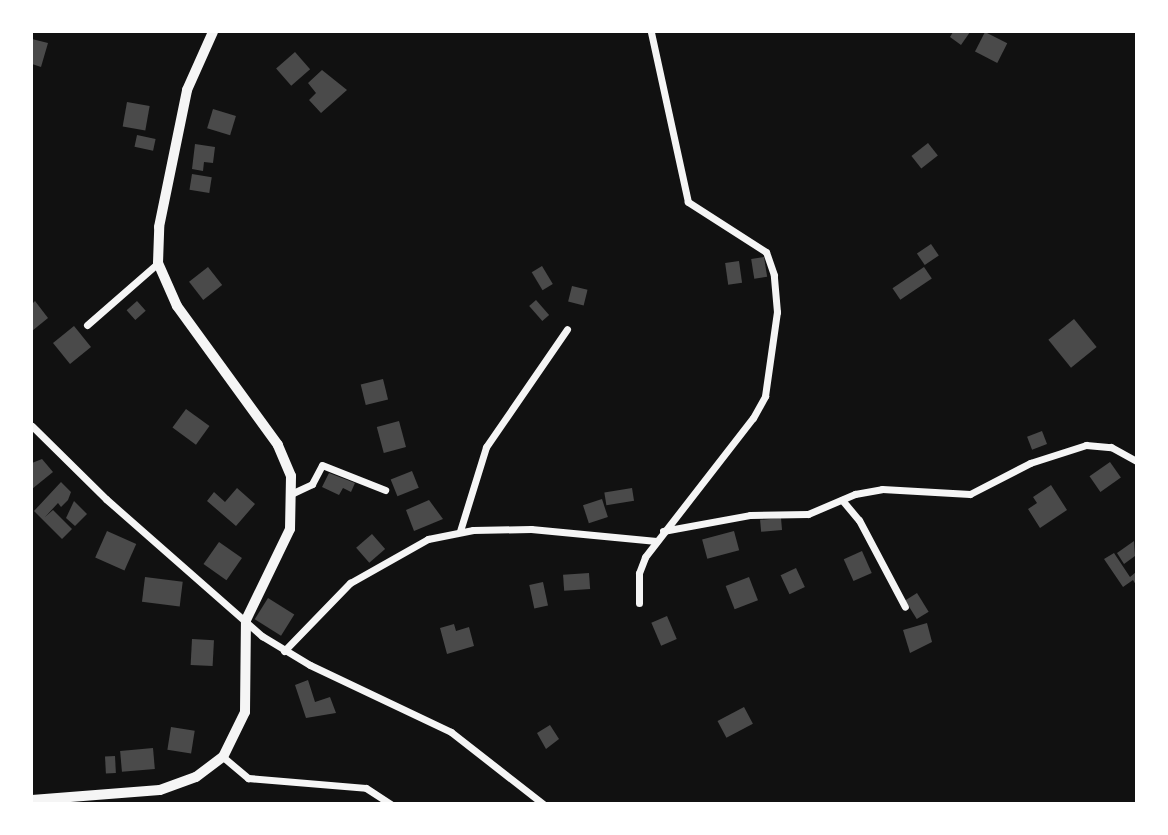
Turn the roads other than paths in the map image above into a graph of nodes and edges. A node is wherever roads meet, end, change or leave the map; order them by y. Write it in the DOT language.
graph roads {
  1 [pos="213,32"];
  2 [pos="651,32"];
  3 [pos="158,264"];
  4 [pos="87,325"];
  5 [pos="567,329"];
  6 [pos="32,426"];
  7 [pos="1136,461"];
  8 [pos="385,490"];
  9 [pos="293,493"];
  10 [pos="842,500"];
  11 [pos="460,531"];
  12 [pos="663,531"];
  13 [pos="656,541"];
  14 [pos="639,603"];
  15 [pos="905,607"];
  16 [pos="246,620"];
  17 [pos="284,651"];
  18 [pos="223,757"];
  19 [pos="32,800"];
  20 [pos="391,803"];
  21 [pos="543,803"];
  1 -- 3 [label="main road"];
  2 -- 12 [label="street"];
  3 -- 4 [label="street"];
  3 -- 9 [label="main road"];
  5 -- 11 [label="street"];
  6 -- 16 [label="street"];
  7 -- 10 [label="street"];
  8 -- 9 [label="street"];
  9 -- 16 [label="main road"];
  10 -- 12 [label="street"];
  10 -- 15 [label="street"];
  11 -- 13 [label="street"];
  11 -- 17 [label="street"];
  12 -- 13 [label="street"];
  13 -- 14 [label="street"];
  16 -- 17 [label="street"];
  16 -- 18 [label="main road"];
  17 -- 21 [label="street"];
  18 -- 19 [label="main road"];
  18 -- 20 [label="street"];
}
